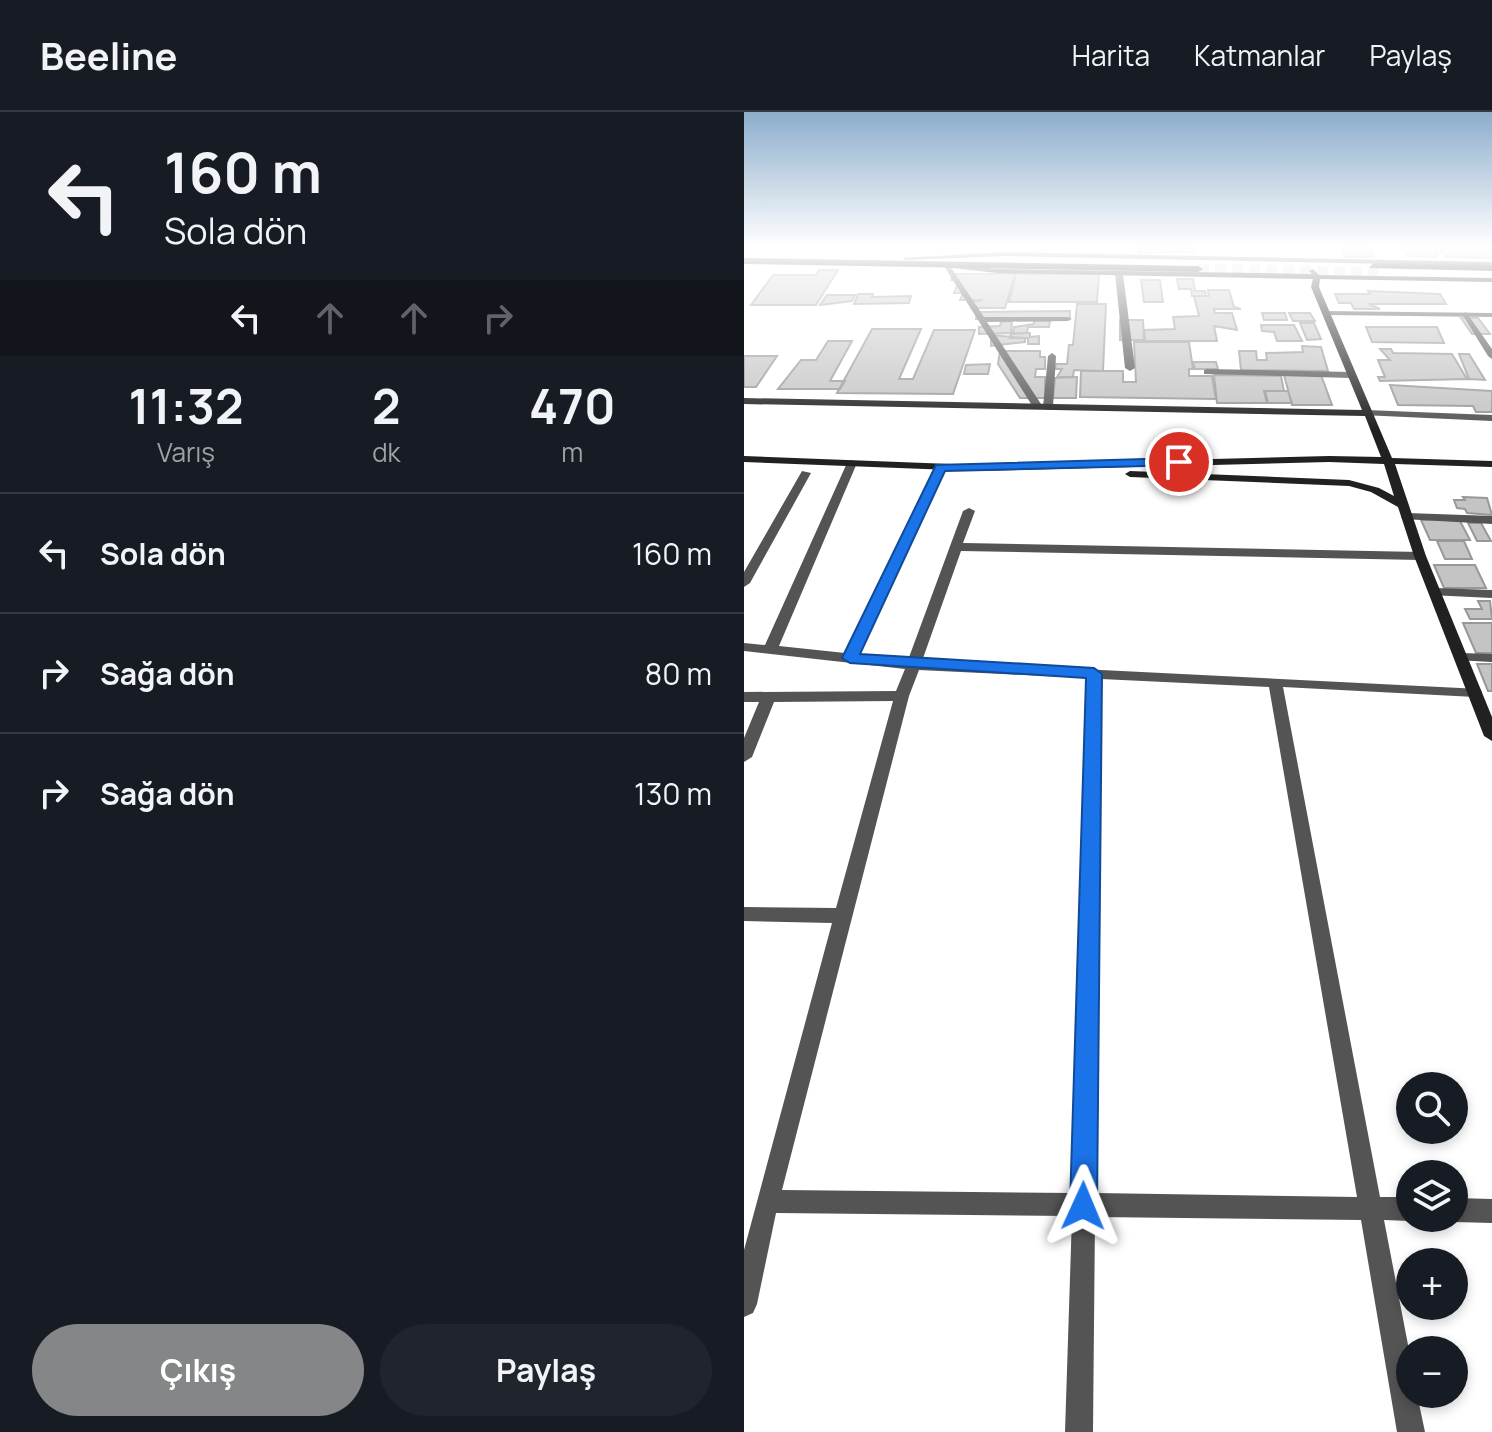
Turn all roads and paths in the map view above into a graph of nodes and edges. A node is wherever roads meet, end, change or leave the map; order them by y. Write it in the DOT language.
graph roads {
  1 [pos="974,309"];
  2 [pos="1123,309"];
  3 [pos="1326,309"];
  4 [pos="1328,313"];
  5 [pos="1466,314"];
  6 [pos="1492,315"];
  7 [pos="1068,319"];
  8 [pos="981,320"];
  9 [pos="1052,356"];
  10 [pos="1492,356"];
  11 [pos="1130,368"];
  12 [pos="1207,372"];
  13 [pos="1351,375"];
  14 [pos="744,401"];
  15 [pos="1043,407"];
  16 [pos="1366,413"];
  17 [pos="1492,418"];
  18 [pos="744,449"];
  19 [pos="1386,456"];
  20 [pos="1492,456"];
  21 [pos="744,459"];
  22 [pos="852,463"];
  23 [pos="1492,464"];
  24 [pos="941,468"];
  25 [pos="977,468"];
  26 [pos="806,473"];
  27 [pos="969,511"];
  28 [pos="1405,511"];
  29 [pos="1492,520"];
  30 [pos="956,547"];
  31 [pos="1420,556"];
  32 [pos="744,583"];
  33 [pos="1435,592"];
  34 [pos="1492,594"];
  35 [pos="744,647"];
  36 [pos="770,650"];
  37 [pos="1461,657"];
  38 [pos="850,658"];
  39 [pos="1492,658"];
  40 [pos="913,665"];
  41 [pos="1094,674"];
  42 [pos="1275,682"];
  43 [pos="1475,692"];
  44 [pos="902,696"];
  45 [pos="744,697"];
  46 [pos="768,697"];
  47 [pos="1492,736"];
  48 [pos="744,757"];
  49 [pos="744,914"];
  50 [pos="843,916"];
  51 [pos="767,1201"];
  52 [pos="1083,1206"];
  53 [pos="1371,1209"];
  54 [pos="1396,1209"];
  55 [pos="1468,1210"];
  56 [pos="1492,1211"];
  57 [pos="745,1293"];
  58 [pos="1079,1432"];
  59 [pos="1411,1432"];
  1 -- 8 [label="street"];
  2 -- 11 [label="street"];
  3 -- 4 [label="main road"];
  4 -- 5 [label="street"];
  4 -- 13 [label="main road"];
  5 -- 6 [label="street"];
  5 -- 10 [label="street"];
  7 -- 8 [label="street"];
  8 -- 15 [label="street"];
  9 -- 15 [label="street"];
  12 -- 13 [label="street"];
  13 -- 16 [label="main road"];
  14 -- 15 [label="main road"];
  15 -- 16 [label="main road"];
  16 -- 17 [label="street"];
  16 -- 19 [label="main road"];
  18 -- 19 [label="main road"];
  19 -- 20 [label="main road"];
  19 -- 23 [label="main road"];
  19 -- 25 [label="main road"];
  19 -- 28 [label="main road"];
  21 -- 22 [label="main road"];
  22 -- 24 [label="main road"];
  22 -- 36 [label="street"];
  24 -- 25 [label="main road"];
  24 -- 38 [label="street"];
  25 -- 28 [label="main road"];
  26 -- 32 [label="street"];
  27 -- 30 [label="street"];
  28 -- 29 [label="street"];
  28 -- 31 [label="main road"];
  30 -- 31 [label="street"];
  30 -- 40 [label="street"];
  31 -- 33 [label="main road"];
  33 -- 34 [label="street"];
  33 -- 37 [label="main road"];
  35 -- 36 [label="street"];
  36 -- 38 [label="street"];
  37 -- 39 [label="street"];
  37 -- 43 [label="main road"];
  38 -- 40 [label="street"];
  40 -- 41 [label="street"];
  40 -- 44 [label="street"];
  41 -- 42 [label="street"];
  41 -- 52 [label="street"];
  42 -- 43 [label="street"];
  42 -- 53 [label="street"];
  43 -- 47 [label="main road"];
  44 -- 46 [label="street"];
  44 -- 50 [label="street"];
  45 -- 46 [label="street"];
  46 -- 48 [label="street"];
  49 -- 50 [label="street"];
  50 -- 51 [label="street"];
  51 -- 52 [label="street"];
  51 -- 57 [label="street"];
  52 -- 53 [label="street"];
  52 -- 58 [label="street"];
  53 -- 54 [label="street"];
  53 -- 59 [label="street"];
  55 -- 56 [label="street"];
}
